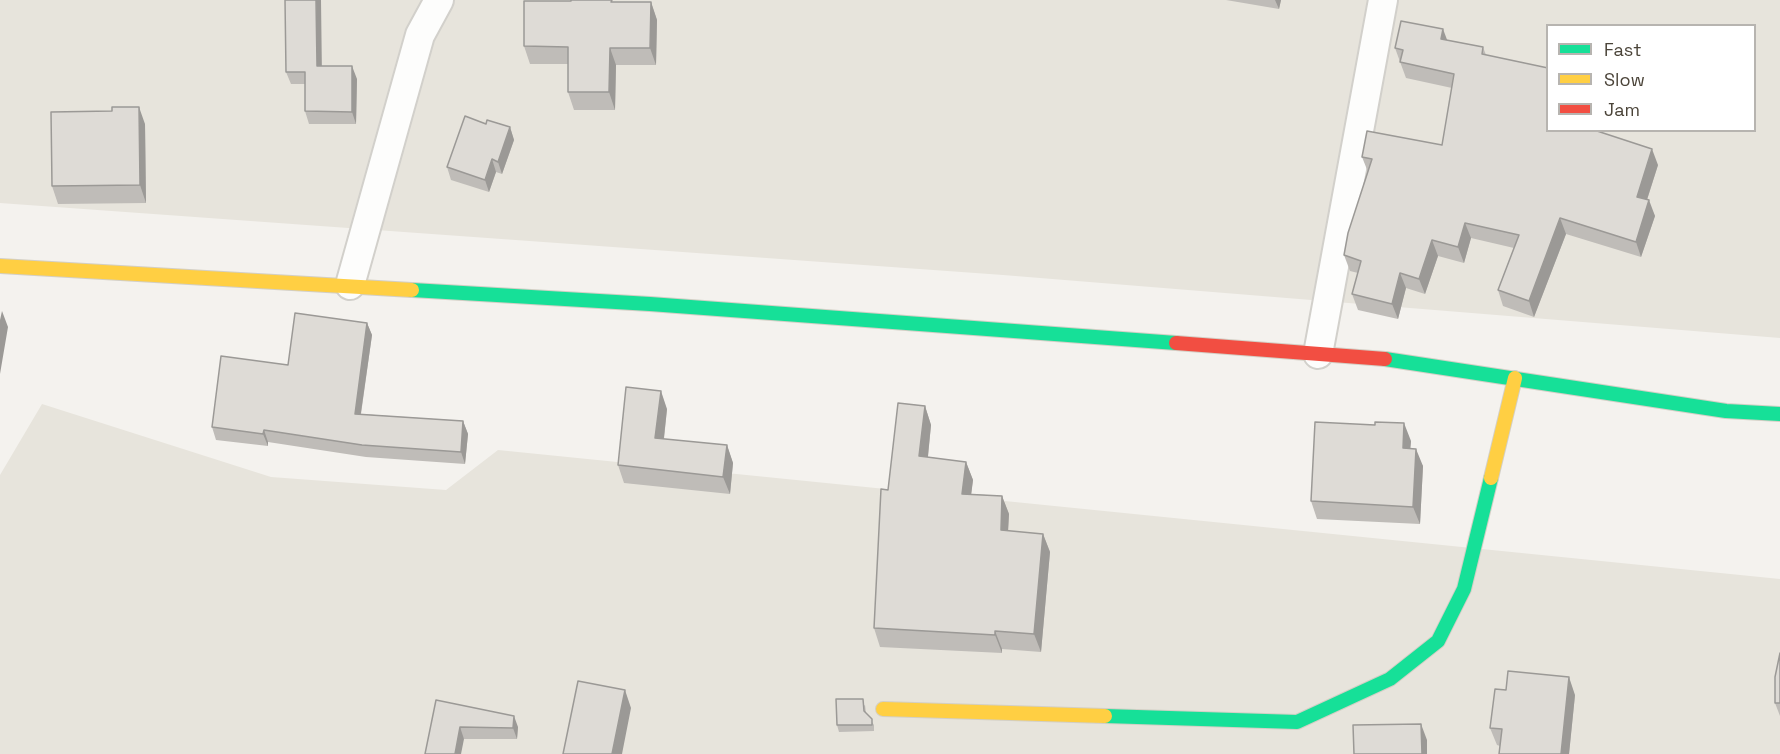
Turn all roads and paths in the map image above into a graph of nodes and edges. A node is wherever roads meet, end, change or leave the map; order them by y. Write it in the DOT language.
graph roads {
  1 [pos="439,0"];
  2 [pos="1383,0"];
  3 [pos="0,266"];
  4 [pos="350,285"];
  5 [pos="1318,354"];
  6 [pos="1515,378"];
  7 [pos="1780,414"];
  8 [pos="883,709"];
  1 -- 4 [label="street"];
  2 -- 5 [label="street"];
  3 -- 4 [label="street"];
  4 -- 5 [label="street"];
  5 -- 6 [label="street"];
  6 -- 7 [label="street"];
  6 -- 8 [label="street"];
}
